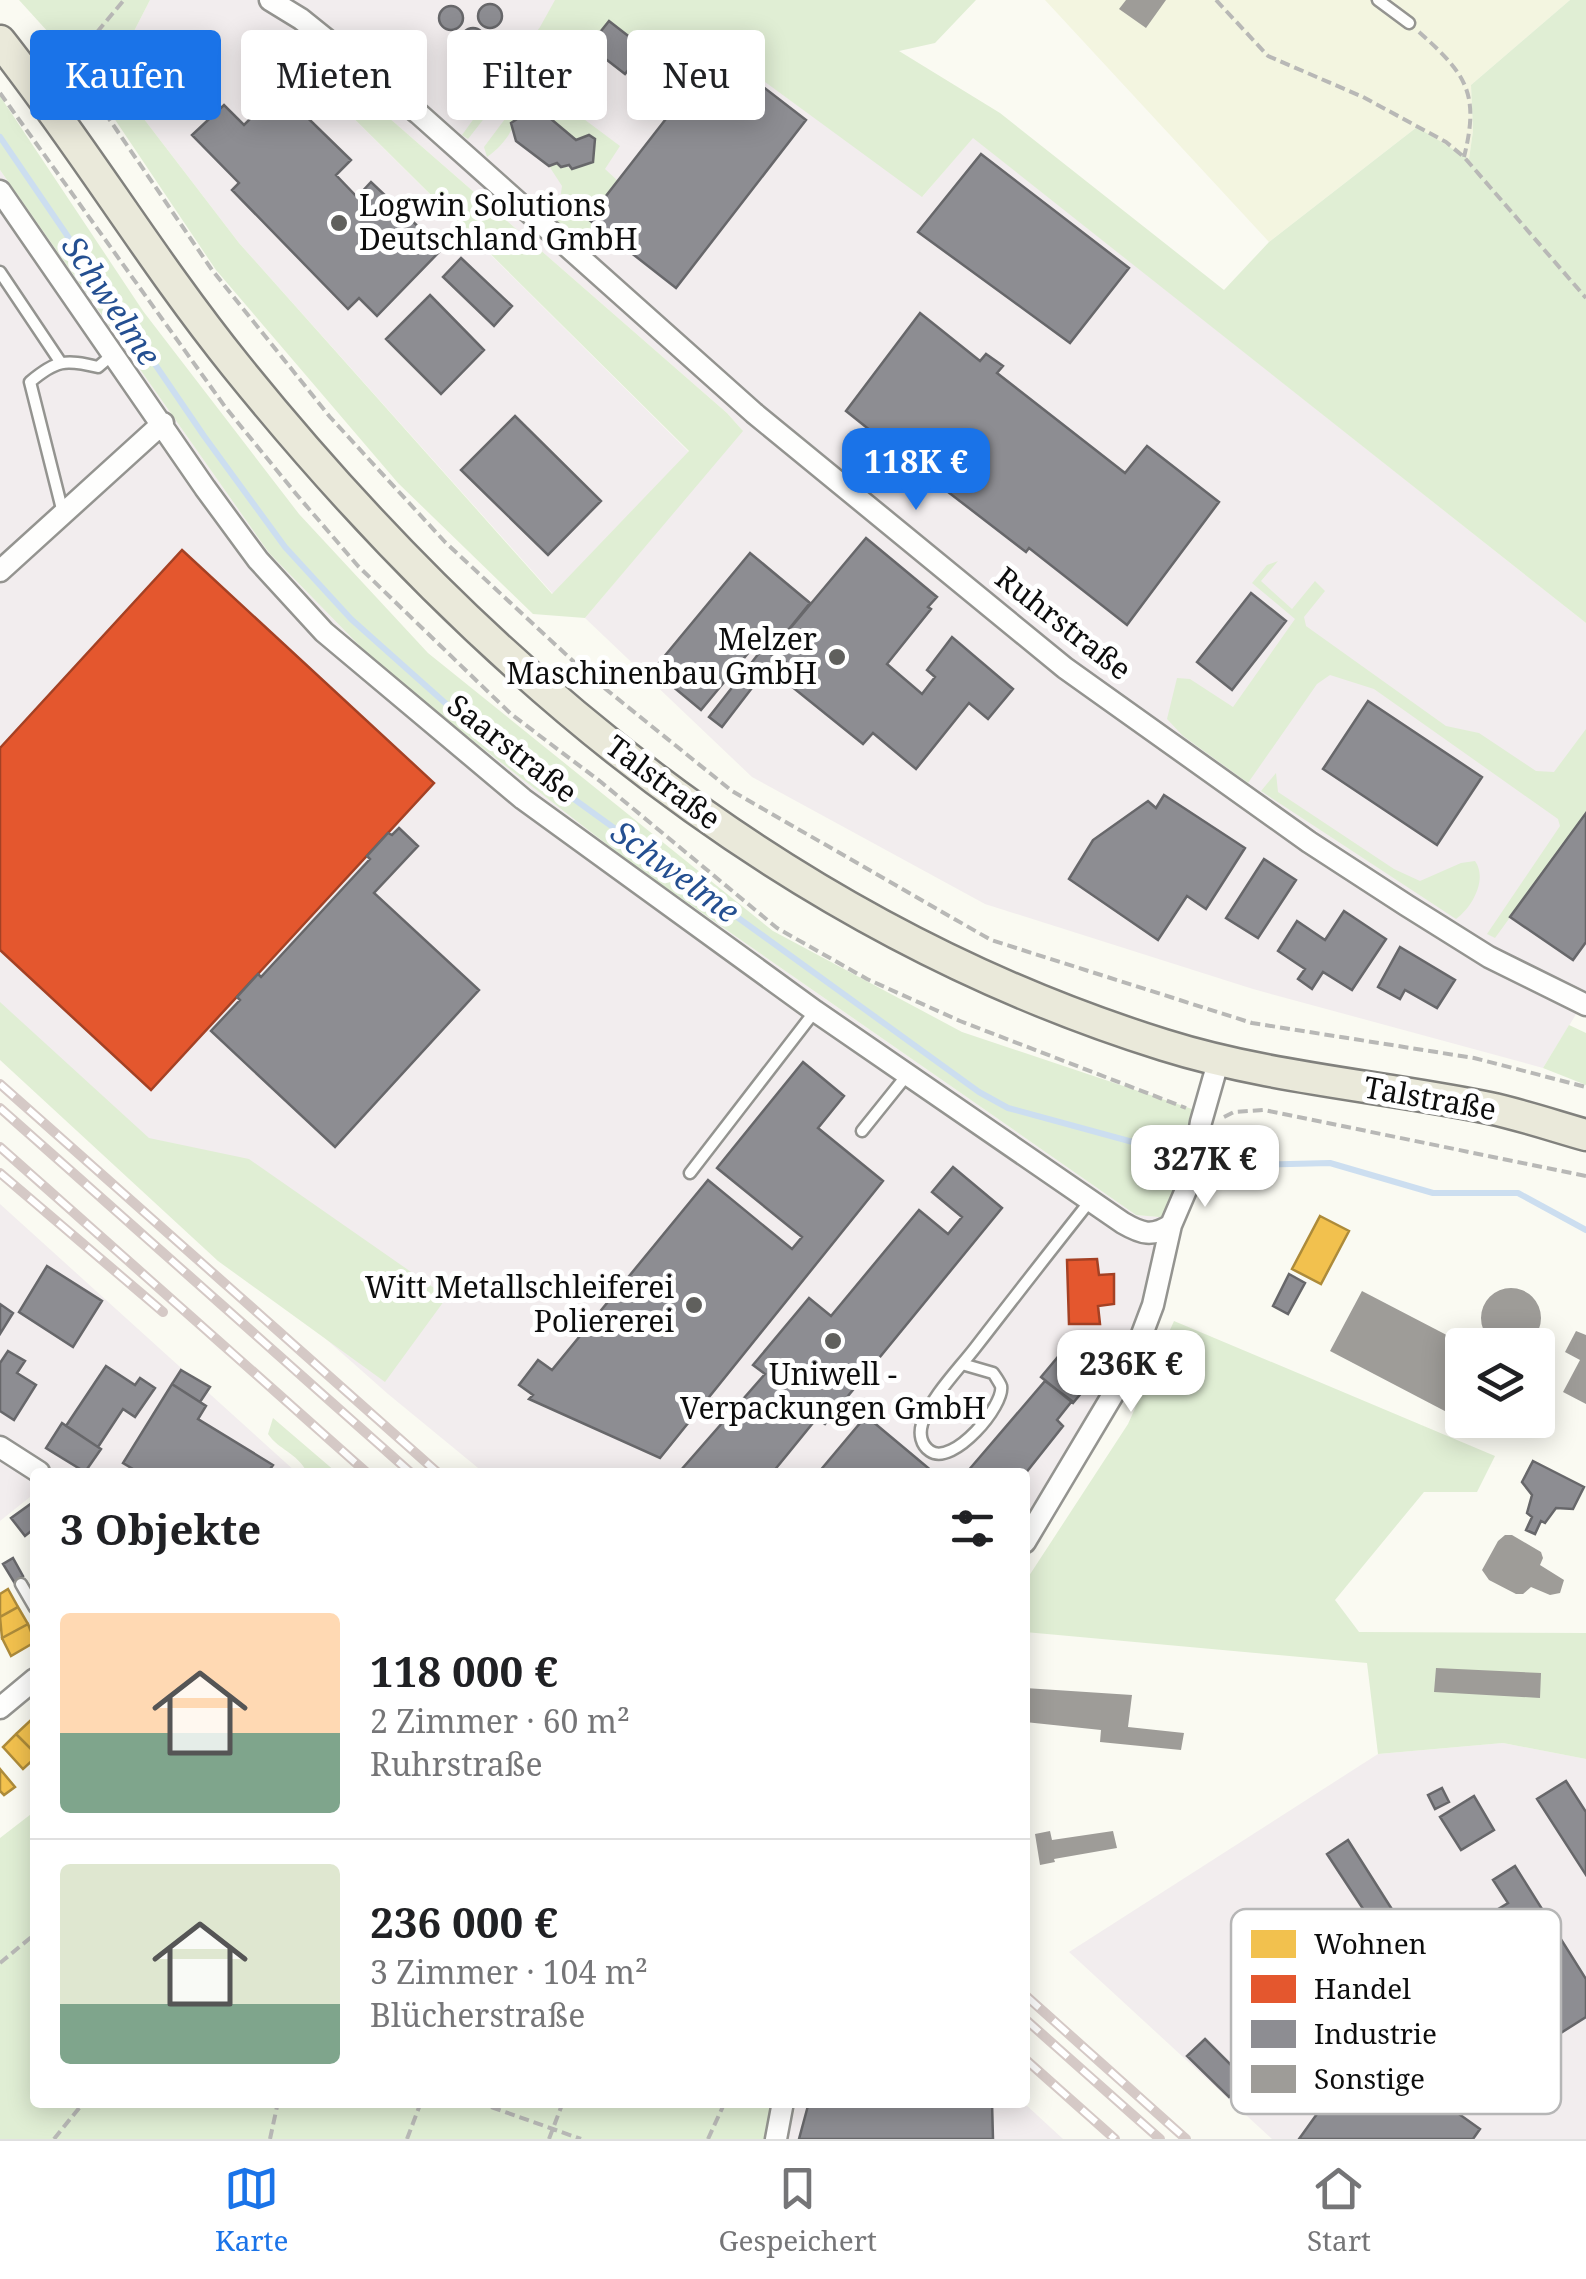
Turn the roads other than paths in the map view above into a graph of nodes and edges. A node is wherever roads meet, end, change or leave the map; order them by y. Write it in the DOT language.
graph roads {
  1 [pos="270,0"];
  2 [pos="1378,0"];
  3 [pos="1408,22"];
  4 [pos="0,41"];
  5 [pos="0,191"];
  6 [pos="0,272"];
  7 [pos="114,353"];
  8 [pos="61,363"];
  9 [pos="163,423"];
  10 [pos="63,514"];
  11 [pos="0,571"];
  12 [pos="1586,1005"];
  13 [pos="815,1010"];
  14 [pos="1219,1060"];
  15 [pos="908,1074"];
  16 [pos="862,1131"];
  17 [pos="1586,1135"];
  18 [pos="690,1173"];
  19 [pos="1090,1200"];
  20 [pos="1171,1225"];
  21 [pos="962,1364"];
  22 [pos="0,1448"];
  23 [pos="32,1468"];
  24 [pos="1030,1534"];
  25 [pos="21,1584"];
  26 [pos="30,1599"];
  27 [pos="30,1683"];
  28 [pos="0,1708"];
  29 [pos="782,2108"];
  30 [pos="776,2139"];
  1 -- 12 [label="street, Ruhrstraße"];
  2 -- 3 [label="lane"];
  4 -- 14 [label="main road, Talstraße"];
  5 -- 7 [label="street, Saarstraße"];
  6 -- 8 [label="lane"];
  7 -- 8 [label="lane"];
  7 -- 9 [label="street, Saarstraße"];
  8 -- 10 [label="lane"];
  9 -- 10 [label="street"];
  9 -- 13 [label="street, Saarstraße"];
  10 -- 11 [label="street"];
  13 -- 15 [label="street, Saarstraße"];
  13 -- 18 [label="lane"];
  14 -- 17 [label="main road, Talstraße"];
  14 -- 20 [label="street"];
  15 -- 16 [label="lane"];
  15 -- 19 [label="street, Saarstraße"];
  19 -- 20 [label="street, Saarstraße"];
  19 -- 21 [label="lane"];
  20 -- 24 [label="street"];
  21 -- 21 [label="lane"];
  22 -- 23 [label="street"];
  25 -- 26 [label="lane"];
  27 -- 28 [label="street"];
  29 -- 30 [label="street"];
}
